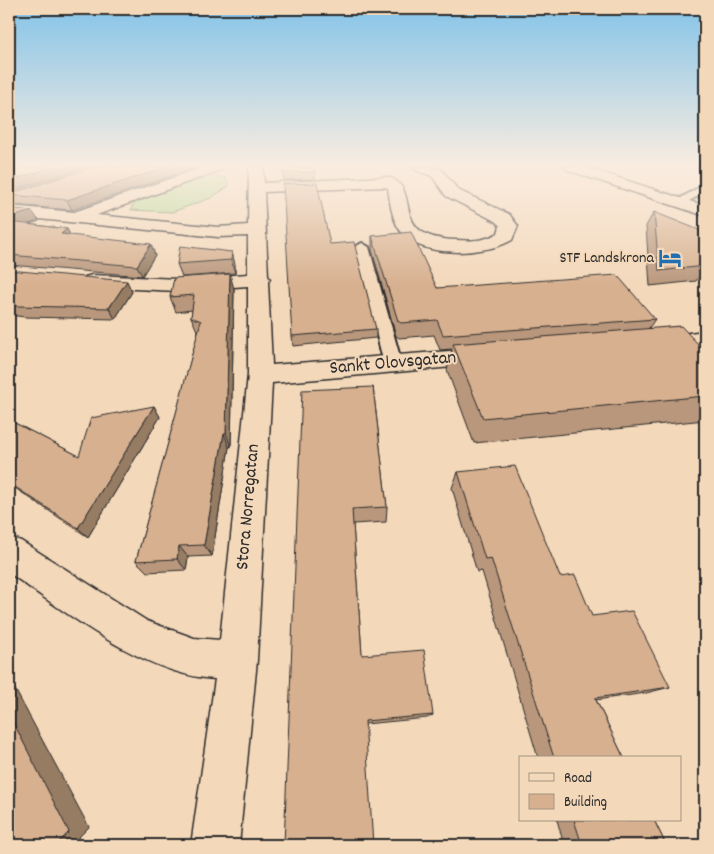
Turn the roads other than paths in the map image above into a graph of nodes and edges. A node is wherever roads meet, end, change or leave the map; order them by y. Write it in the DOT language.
graph roads {
  1 [pos="31,207"];
  2 [pos="104,207"];
  3 [pos="257,207"];
  4 [pos="401,207"];
  5 [pos="480,207"];
  6 [pos="73,218"];
  7 [pos="257,230"];
  8 [pos="362,247"];
  9 [pos="71,279"];
  10 [pos="260,279"];
  11 [pos="705,339"];
  12 [pos="637,344"];
  13 [pos="510,354"];
  14 [pos="393,364"];
  15 [pos="260,375"];
  16 [pos="9,553"];
  17 [pos="237,660"];
  18 [pos="215,845"];
  1 -- 6 [label="street"];
  2 -- 6 [label="street"];
  3 -- 7 [label="street, Stora Norregatan"];
  4 -- 5 [label="street"];
  6 -- 7 [label="street"];
  7 -- 10 [label="street, Stora Norregatan"];
  8 -- 14 [label="lane"];
  9 -- 10 [label="street"];
  10 -- 15 [label="street, Stora Norregatan"];
  11 -- 12 [label="street"];
  13 -- 14 [label="street, Sankt Olovsgatan"];
  14 -- 15 [label="street, Sankt Olovsgatan"];
  15 -- 17 [label="street, Stora Norregatan"];
  16 -- 17 [label="street"];
  17 -- 18 [label="street, Stora Norregatan"];
}
